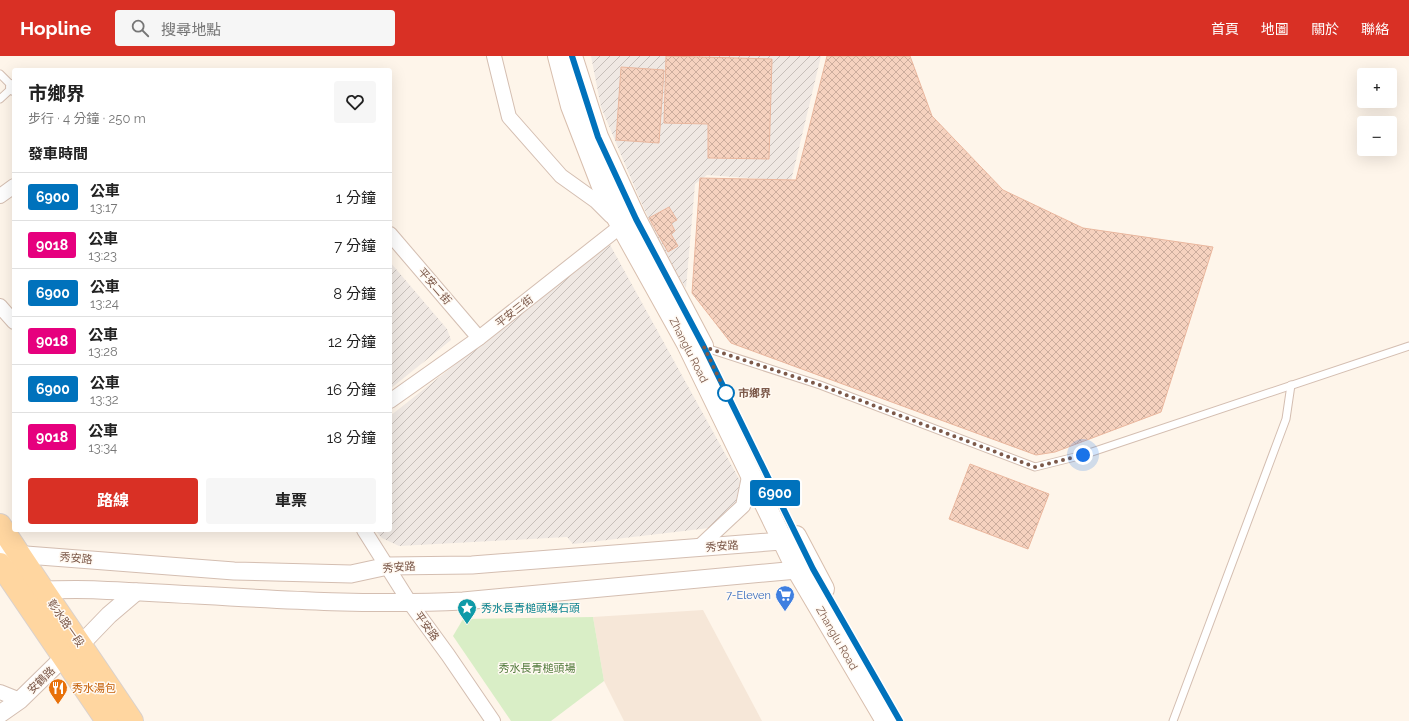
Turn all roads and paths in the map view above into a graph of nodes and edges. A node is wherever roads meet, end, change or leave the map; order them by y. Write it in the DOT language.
graph roads {
  1 [pos="494,56"];
  2 [pos="558,56"];
  3 [pos="572,56"];
  4 [pos="0,74"];
  5 [pos="12,85"];
  6 [pos="12,89"];
  7 [pos="0,98"];
  8 [pos="12,187"];
  9 [pos="0,196"];
  10 [pos="629,223"];
  11 [pos="392,236"];
  12 [pos="0,306"];
  13 [pos="12,320"];
  14 [pos="479,338"];
  15 [pos="696,346"];
  16 [pos="1409,346"];
  17 [pos="1291,385"];
  18 [pos="392,400"];
  19 [pos="750,472"];
  20 [pos="0,525"];
  21 [pos="365,532"];
  22 [pos="791,540"];
  23 [pos="700,547"];
  24 [pos="6,557"];
  25 [pos="388,566"];
  26 [pos="805,569"];
  27 [pos="16,589"];
  28 [pos="42,590"];
  29 [pos="136,592"];
  30 [pos="410,603"];
  31 [pos="72,650"];
  32 [pos="0,692"];
  33 [pos="20,700"];
  34 [pos="0,714"];
  35 [pos="107,721"];
  36 [pos="132,721"];
  37 [pos="492,721"];
  38 [pos="886,721"];
  39 [pos="900,721"];
  40 [pos="1173,721"];
  1 -- 10 [label="street"];
  2 -- 10 [label="main road, Zhanglu Road"];
  3 -- 10 [label="main road, Zhanglu Road"];
  4 -- 5 [label="lane"];
  6 -- 7 [label="lane"];
  8 -- 9 [label="street"];
  10 -- 14 [label="street, 平安三街"];
  10 -- 15 [label="main road, Zhanglu Road"];
  11 -- 14 [label="street, 平安二街"];
  12 -- 13 [label="street"];
  14 -- 18 [label="street, 平安三街"];
  15 -- 17 [label="lane"];
  15 -- 19 [label="main road, Zhanglu Road"];
  15 -- 22 [label="main road, Zhanglu Road"];
  16 -- 17 [label="lane"];
  17 -- 40 [label="lane"];
  19 -- 22 [label="main road, Zhanglu Road"];
  19 -- 23 [label="street"];
  20 -- 24 [label="main road, 彰水路一段"];
  21 -- 25 [label="street, 平安路"];
  22 -- 23 [label="street, 秀安路"];
  22 -- 26 [label="main road, Zhanglu Road"];
  23 -- 25 [label="street, 秀安路"];
  24 -- 25 [label="street, 秀安路"];
  24 -- 27 [label="main road, 彰水路一段"];
  24 -- 28 [label="main road, 彰水路一段"];
  25 -- 30 [label="street, 平安路"];
  26 -- 30 [label="street"];
  26 -- 38 [label="main road, Zhanglu Road"];
  26 -- 39 [label="main road, Zhanglu Road"];
  27 -- 28 [label="street"];
  27 -- 31 [label="main road, 彰水路一段"];
  28 -- 29 [label="street"];
  28 -- 31 [label="main road, 彰水路一段"];
  29 -- 30 [label="street"];
  29 -- 31 [label="street, 安鶴路"];
  30 -- 37 [label="street, 平安路"];
  31 -- 33 [label="street, 安鶴路"];
  31 -- 35 [label="main road, 彰水路一段"];
  31 -- 36 [label="main road, 彰水路一段"];
  32 -- 33 [label="street"];
  33 -- 34 [label="street, 安鶴路"];
}
